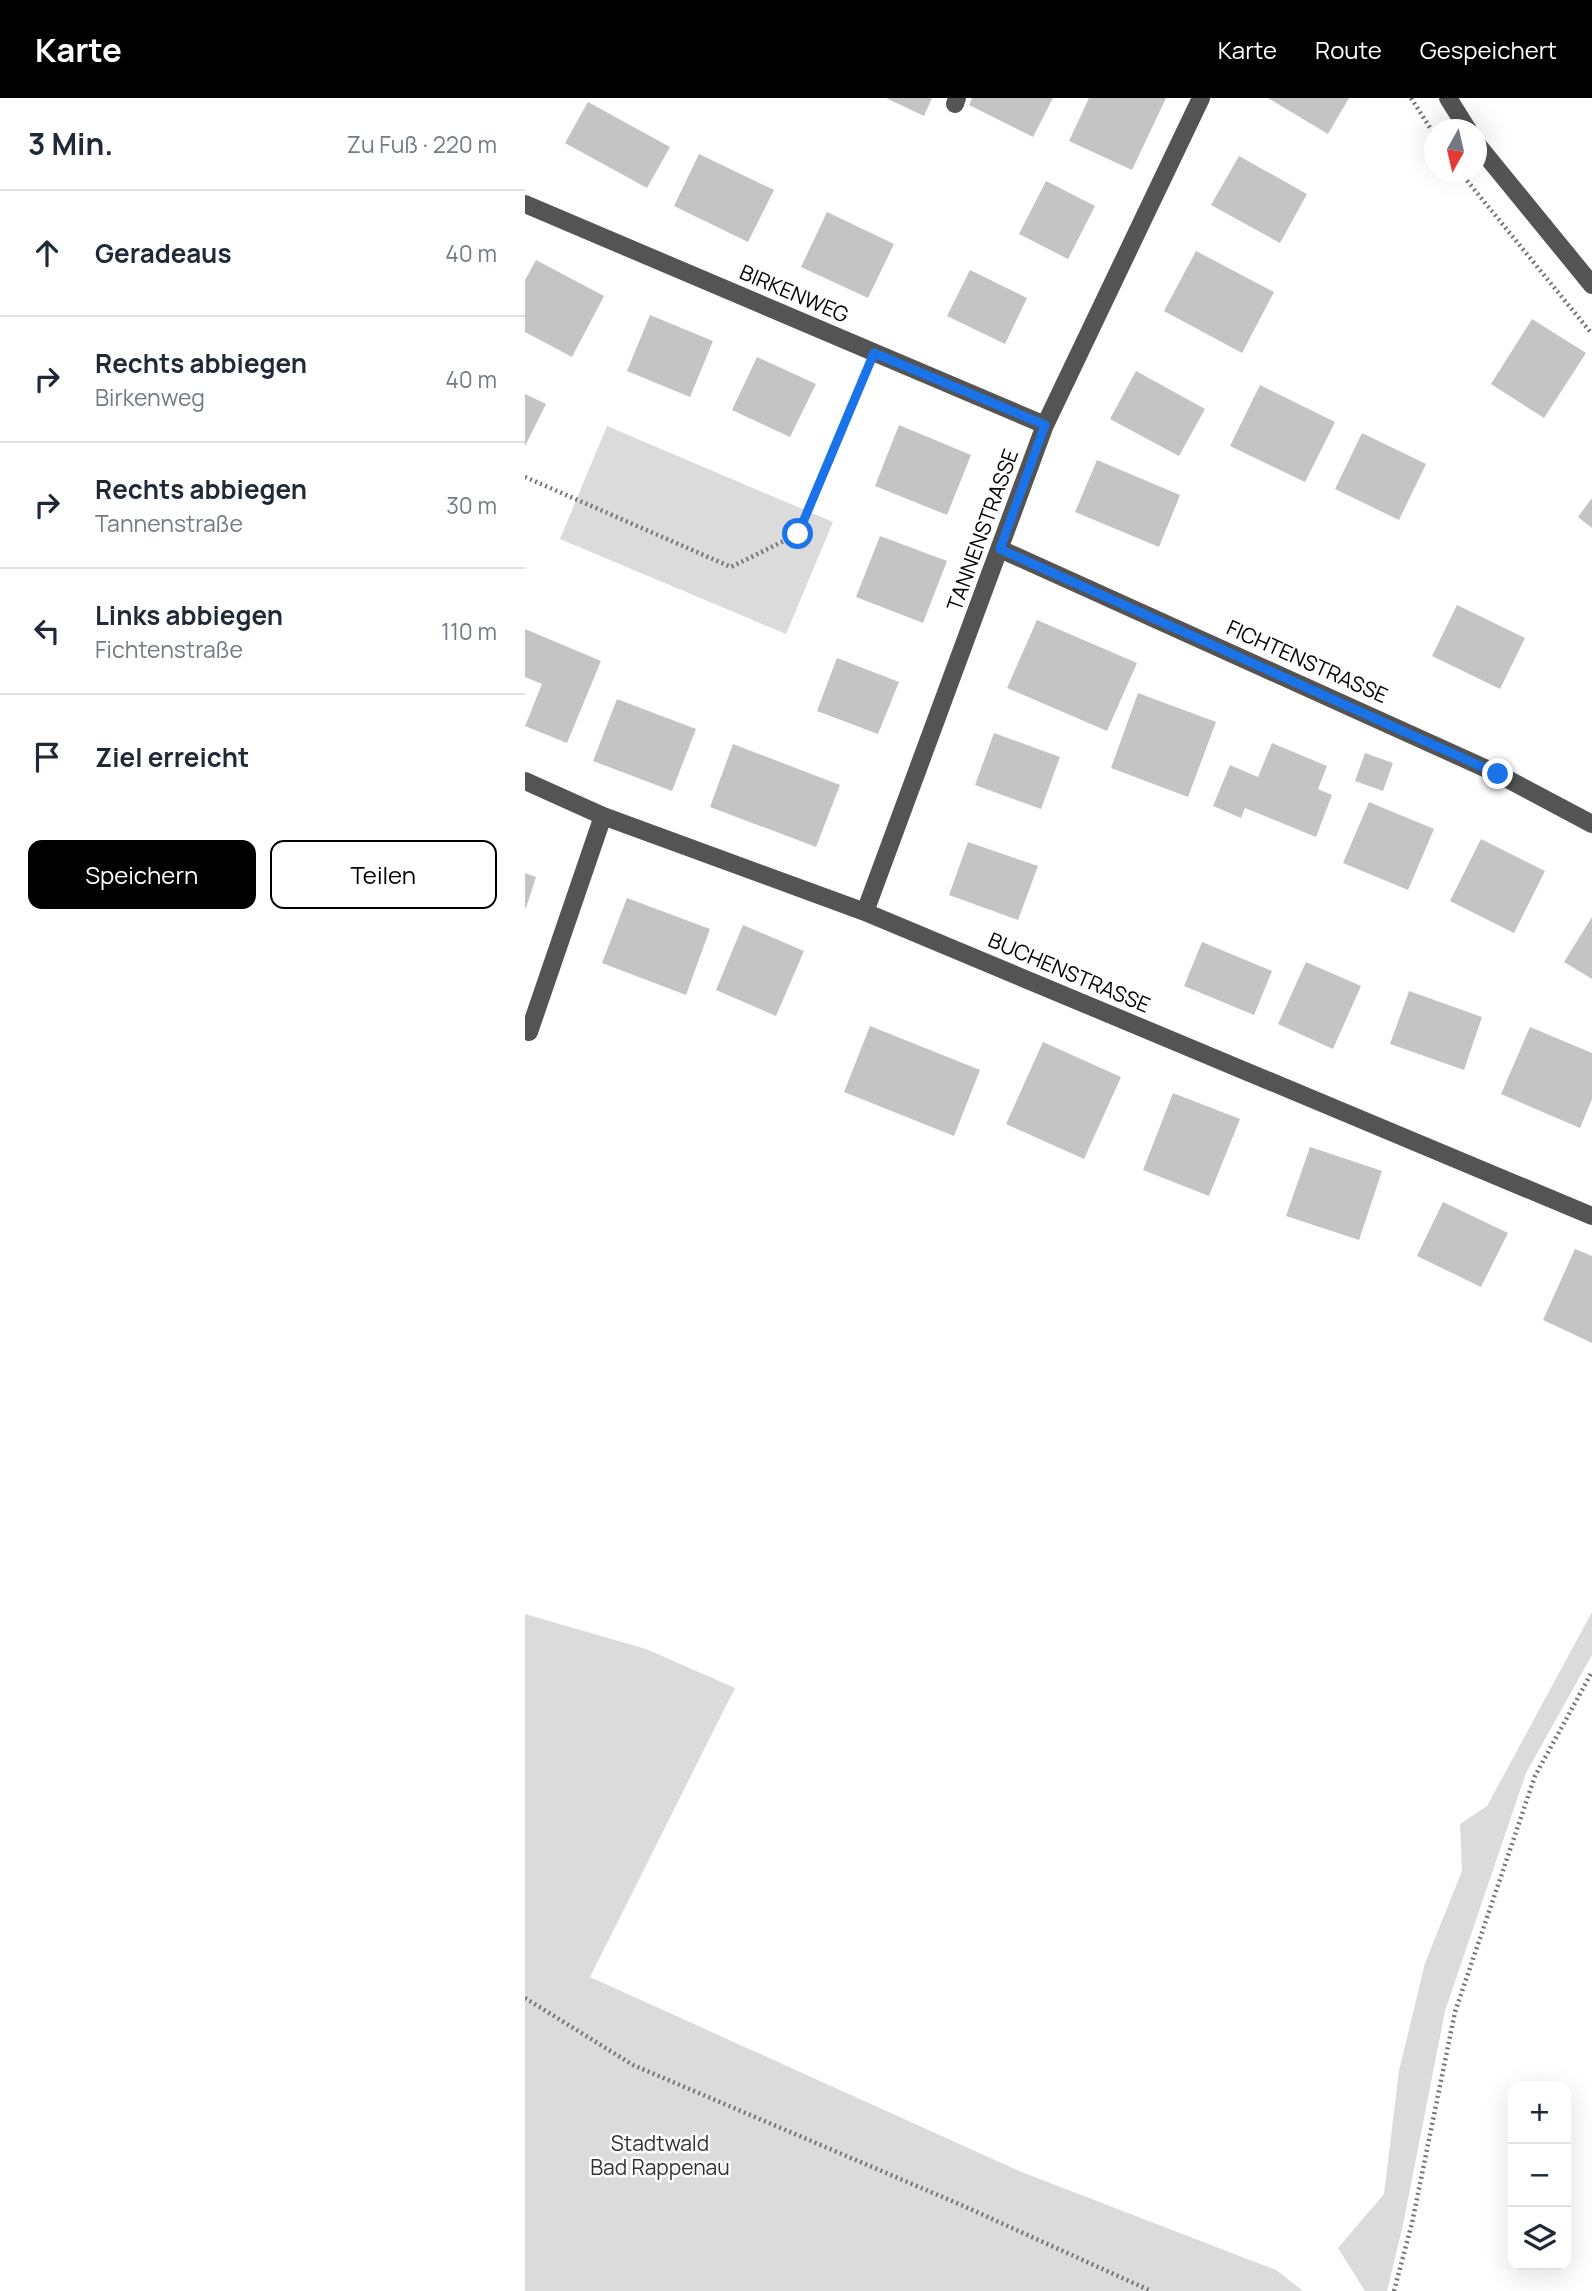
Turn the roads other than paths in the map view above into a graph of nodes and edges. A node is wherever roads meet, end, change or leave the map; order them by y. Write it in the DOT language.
graph roads {
  1 [pos="1201,98"];
  2 [pos="1448,98"];
  3 [pos="1461,119"];
  4 [pos="1487,156"];
  5 [pos="525,204"];
  6 [pos="1592,285"];
  7 [pos="1045,425"];
  8 [pos="1000,549"];
  9 [pos="525,781"];
  10 [pos="603,816"];
  11 [pos="1592,824"];
  12 [pos="865,912"];
  13 [pos="529,1032"];
  14 [pos="1592,1216"];
  1 -- 7 [label="street, TANNENSTRASSE"];
  2 -- 3 [label="street"];
  4 -- 6 [label="street"];
  5 -- 7 [label="street, BIRKENWEG"];
  7 -- 8 [label="street, TANNENSTRASSE"];
  8 -- 11 [label="street, FICHTENSTRASSE"];
  8 -- 12 [label="street, TANNENSTRASSE"];
  9 -- 10 [label="street, BUCHENSTRASSE"];
  10 -- 12 [label="street, BUCHENSTRASSE"];
  10 -- 13 [label="street"];
  12 -- 14 [label="street, BUCHENSTRASSE"];
}
